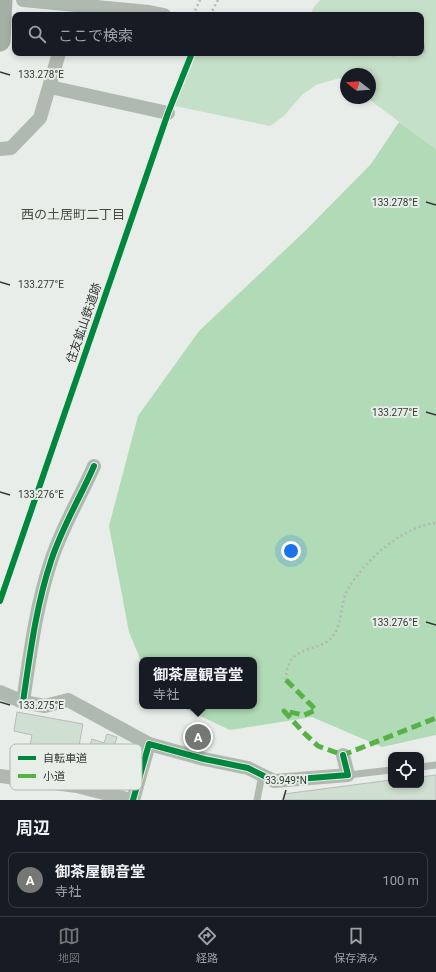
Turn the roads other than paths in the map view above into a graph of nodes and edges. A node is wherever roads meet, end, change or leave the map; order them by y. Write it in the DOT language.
graph roads {
  1 [pos="2,0"];
  2 [pos="23,0"];
  3 [pos="71,6"];
  4 [pos="149,12"];
  5 [pos="0,41"];
  6 [pos="59,56"];
  7 [pos="50,87"];
  8 [pos="168,113"];
  9 [pos="0,150"];
  10 [pos="94,466"];
  11 [pos="0,692"];
  12 [pos="23,702"];
  13 [pos="149,744"];
  14 [pos="343,754"];
  15 [pos="436,765"];
  16 [pos="142,767"];
  17 [pos="424,767"];
  18 [pos="388,770"];
  19 [pos="262,775"];
  20 [pos="348,775"];
  21 [pos="0,776"];
  22 [pos="10,777"];
  23 [pos="93,790"];
  24 [pos="135,790"];
  25 [pos="132,800"];
  26 [pos="257,800"];
  1 -- 5 [label="street"];
  2 -- 3 [label="street"];
  3 -- 4 [label="street"];
  6 -- 7 [label="street"];
  7 -- 8 [label="street"];
  7 -- 9 [label="street"];
  10 -- 12 [label="street"];
  11 -- 12 [label="street"];
  12 -- 13 [label="street"];
  13 -- 16 [label="street"];
  13 -- 19 [label="street"];
  14 -- 20 [label="street"];
  15 -- 17 [label="lane"];
  18 -- 20 [label="lane"];
  19 -- 20 [label="street"];
  19 -- 26 [label="lane"];
  21 -- 22 [label="street"];
  23 -- 25 [label="street"];
  24 -- 25 [label="street"];
}
